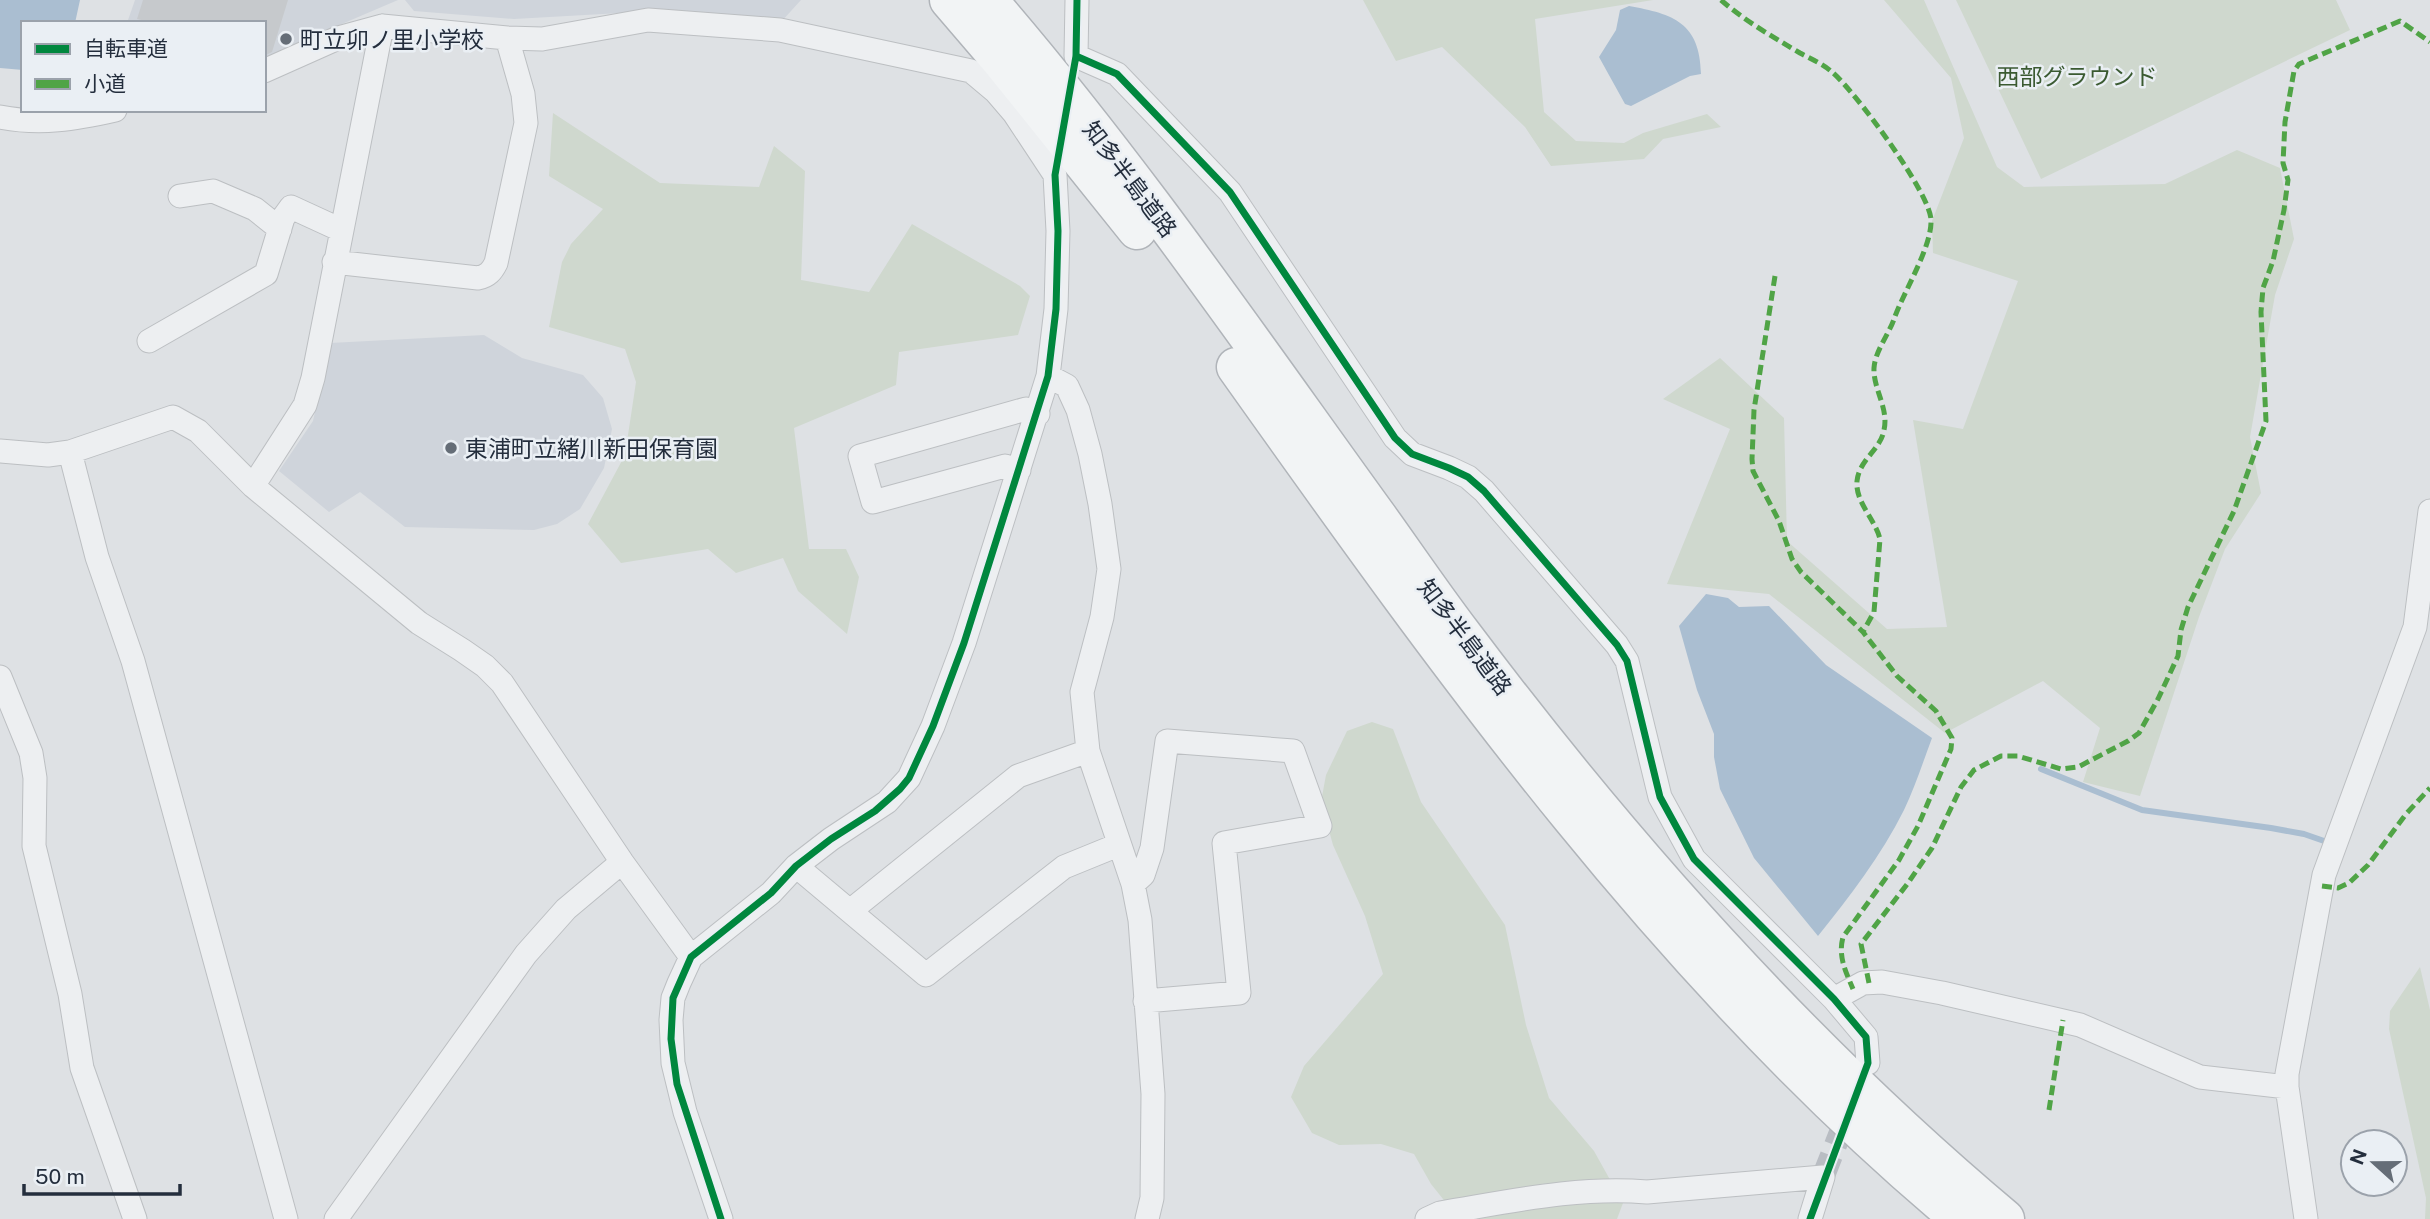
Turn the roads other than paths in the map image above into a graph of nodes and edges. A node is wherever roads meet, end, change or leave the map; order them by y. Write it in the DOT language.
graph roads {
  1 [pos="949,0"];
  2 [pos="988,0"];
  3 [pos="1077,0"];
  4 [pos="382,26"];
  5 [pos="507,38"];
  6 [pos="266,70"];
  7 [pos="106,112"];
  8 [pos="0,117"];
  9 [pos="180,197"];
  10 [pos="280,229"];
  11 [pos="341,230"];
  12 [pos="334,262"];
  13 [pos="149,341"];
  14 [pos="1048,376"];
  15 [pos="1038,414"];
  16 [pos="0,451"];
  17 [pos="70,452"];
  18 [pos="1019,470"];
  19 [pos="253,486"];
  20 [pos="2430,511"];
  21 [pos="0,677"];
  22 [pos="1088,751"];
  23 [pos="1118,845"];
  24 [pos="622,862"];
  25 [pos="796,866"];
  26 [pos="1133,884"];
  27 [pos="850,911"];
  28 [pos="691,957"];
  29 [pos="1834,999"];
  30 [pos="1145,1001"];
  31 [pos="1868,1063"];
  32 [pos="2287,1087"];
  33 [pos="135,1219"];
  34 [pos="286,1219"];
  35 [pos="336,1219"];
  36 [pos="721,1219"];
  37 [pos="1147,1219"];
  38 [pos="1427,1219"];
  39 [pos="1810,1219"];
  40 [pos="1960,1219"];
  41 [pos="2005,1219"];
  42 [pos="2306,1219"];
  1 -- 40 [label="highway, 知多半島道路"];
  2 -- 41 [label="highway, 知多半島道路"];
  3 -- 29 [label="street"];
  4 -- 5 [label="street"];
  4 -- 6 [label="street"];
  4 -- 11 [label="street"];
  5 -- 12 [label="street"];
  5 -- 14 [label="street"];
  7 -- 8 [label="street"];
  9 -- 10 [label="street"];
  10 -- 11 [label="street"];
  10 -- 13 [label="street"];
  11 -- 12 [label="street"];
  12 -- 19 [label="street"];
  14 -- 15 [label="street"];
  14 -- 22 [label="street"];
  15 -- 18 [label="street"];
  15 -- 18 [label="street"];
  16 -- 17 [label="street"];
  17 -- 19 [label="street"];
  17 -- 34 [label="street"];
  18 -- 25 [label="street"];
  19 -- 24 [label="street"];
  20 -- 32 [label="street"];
  21 -- 33 [label="street"];
  22 -- 23 [label="street"];
  22 -- 27 [label="street"];
  23 -- 26 [label="street"];
  23 -- 27 [label="street"];
  24 -- 28 [label="street"];
  24 -- 35 [label="street"];
  25 -- 27 [label="street"];
  25 -- 28 [label="street"];
  26 -- 30 [label="street"];
  26 -- 30 [label="street"];
  28 -- 36 [label="street"];
  29 -- 31 [label="street"];
  29 -- 32 [label="street"];
  30 -- 37 [label="street"];
  32 -- 42 [label="street"];
  38 -- 39 [label="street"];
}
